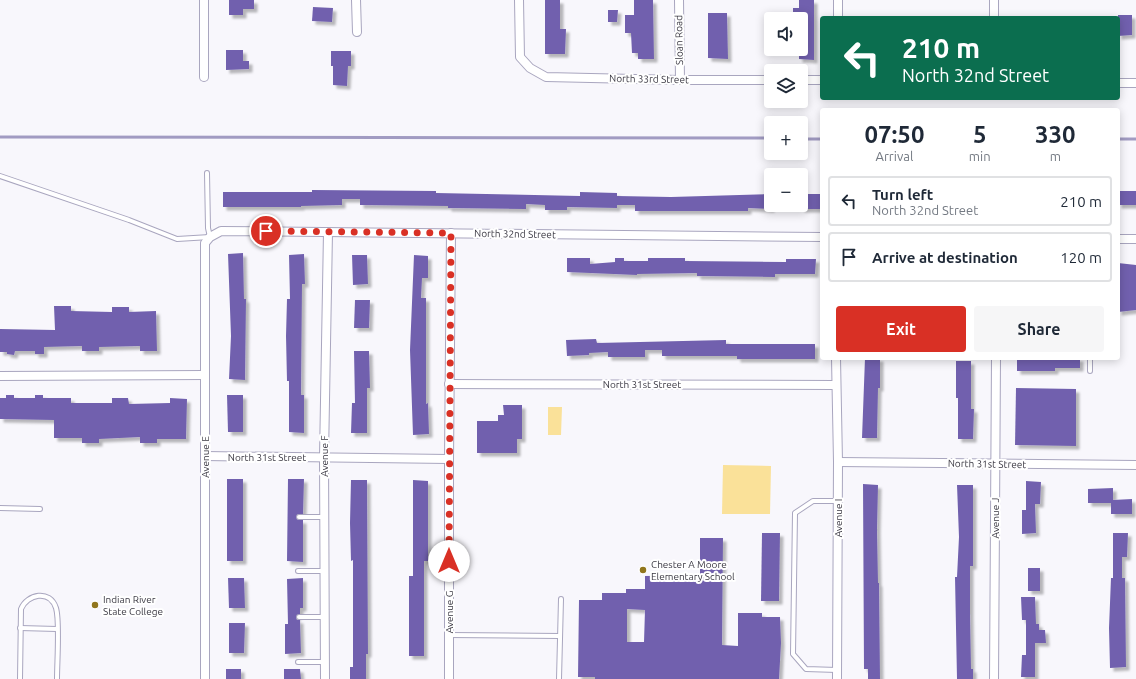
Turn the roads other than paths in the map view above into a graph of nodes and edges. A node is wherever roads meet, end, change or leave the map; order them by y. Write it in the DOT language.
graph roads {
  1 [pos="204,0"];
  2 [pos="356,0"];
  3 [pos="519,0"];
  4 [pos="679,0"];
  5 [pos="838,0"];
  6 [pos="994,0"];
  7 [pos="838,16"];
  8 [pos="994,16"];
  9 [pos="357,32"];
  10 [pos="204,77"];
  11 [pos="680,80"];
  12 [pos="764,80"];
  13 [pos="808,80"];
  14 [pos="820,80"];
  15 [pos="1120,83"];
  16 [pos="1136,83"];
  17 [pos="207,172"];
  18 [pos="0,176"];
  19 [pos="328,232"];
  20 [pos="451,233"];
  21 [pos="210,237"];
  22 [pos="820,237"];
  23 [pos="1120,239"];
  24 [pos="1136,240"];
  25 [pos="836,360"];
  26 [pos="996,360"];
  27 [pos="1090,360"];
  28 [pos="1090,371"];
  29 [pos="205,375"];
  30 [pos="0,376"];
  31 [pos="449,384"];
  32 [pos="835,385"];
  33 [pos="205,456"];
  34 [pos="324,457"];
  35 [pos="448,458"];
  36 [pos="838,462"];
  37 [pos="995,464"];
  38 [pos="1136,465"];
  39 [pos="838,501"];
  40 [pos="0,508"];
  41 [pos="40,509"];
  42 [pos="299,517"];
  43 [pos="324,517"];
  44 [pos="298,571"];
  45 [pos="324,571"];
  46 [pos="561,599"];
  47 [pos="299,617"];
  48 [pos="324,617"];
  49 [pos="20,628"];
  50 [pos="57,628"];
  51 [pos="449,635"];
  52 [pos="560,636"];
  53 [pos="298,662"];
  54 [pos="325,662"];
  55 [pos="837,670"];
  56 [pos="20,679"];
  57 [pos="57,679"];
  58 [pos="205,679"];
  59 [pos="325,679"];
  60 [pos="449,679"];
  61 [pos="559,679"];
  62 [pos="837,679"];
  63 [pos="994,679"];
  1 -- 10 [label="street"];
  2 -- 9 [label="street"];
  3 -- 11 [label="street, North 33rd Street"];
  4 -- 11 [label="street, Sloan Road"];
  5 -- 7 [label="street"];
  6 -- 8 [label="street"];
  11 -- 12 [label="street, North 33rd Street"];
  13 -- 14 [label="street"];
  15 -- 16 [label="street"];
  17 -- 21 [label="lane"];
  18 -- 21 [label="lane"];
  19 -- 20 [label="street, North 32nd Street"];
  19 -- 21 [label="street, North 32nd Street"];
  19 -- 34 [label="street, Avenue F"];
  20 -- 22 [label="street, North 32nd Street"];
  20 -- 31 [label="street, Avenue G"];
  21 -- 29 [label="street, Avenue E"];
  23 -- 24 [label="street"];
  25 -- 32 [label="street, Avenue I"];
  26 -- 37 [label="street, Avenue J"];
  27 -- 28 [label="lane"];
  29 -- 30 [label="street"];
  29 -- 33 [label="street, Avenue E"];
  31 -- 32 [label="street, North 31st Street"];
  31 -- 35 [label="street, Avenue G"];
  32 -- 36 [label="street, Avenue I"];
  33 -- 34 [label="street, North 31st Street"];
  33 -- 58 [label="street, Avenue E"];
  34 -- 35 [label="street, North 31st Street"];
  34 -- 43 [label="street, Avenue F"];
  35 -- 51 [label="street, Avenue G"];
  36 -- 37 [label="street, North 31st Street"];
  36 -- 39 [label="street, Avenue I"];
  37 -- 38 [label="street, North 31st Street"];
  37 -- 63 [label="street, Avenue J"];
  39 -- 55 [label="street, Avenue I"];
  39 -- 55 [label="lane"];
  40 -- 41 [label="lane"];
  42 -- 43 [label="lane"];
  43 -- 45 [label="street, Avenue F"];
  44 -- 45 [label="lane"];
  45 -- 48 [label="street, Avenue F"];
  46 -- 52 [label="lane"];
  47 -- 48 [label="lane"];
  48 -- 54 [label="street, Avenue F"];
  49 -- 50 [label="lane"];
  49 -- 50 [label="lane"];
  49 -- 56 [label="lane"];
  50 -- 57 [label="lane"];
  51 -- 52 [label="lane"];
  51 -- 60 [label="street, Avenue G"];
  52 -- 61 [label="lane"];
  53 -- 54 [label="lane"];
  54 -- 59 [label="street, Avenue F"];
  55 -- 62 [label="street, Avenue I"];
}
